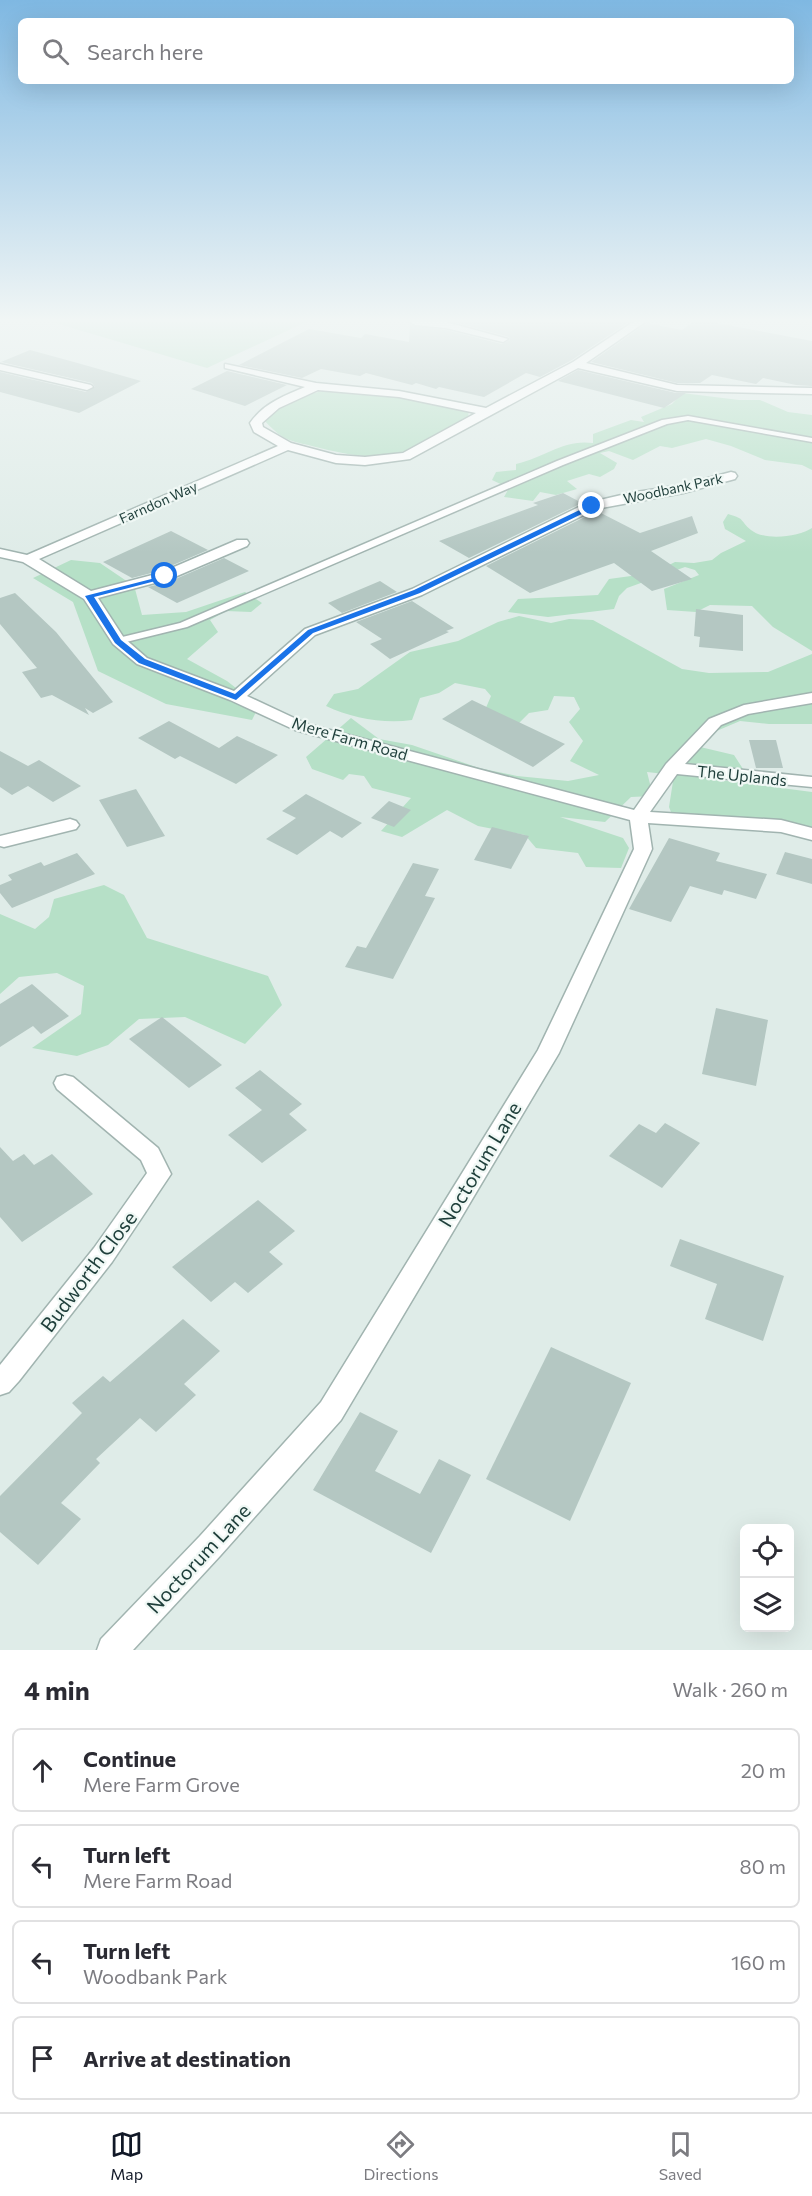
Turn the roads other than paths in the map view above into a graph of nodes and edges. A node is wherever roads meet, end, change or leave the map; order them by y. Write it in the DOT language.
graph roads {
  1 [pos="289,399"];
  2 [pos="423,399"];
  3 [pos="511,399"];
  4 [pos="486,412"];
  5 [pos="812,440"];
  6 [pos="287,446"];
  7 [pos="715,470"];
  8 [pos="242,543"];
  9 [pos="0,553"];
  10 [pos="28,559"];
  11 [pos="89,596"];
  12 [pos="118,641"];
  13 [pos="236,697"];
  14 [pos="812,698"];
  15 [pos="672,768"];
  16 [pos="812,782"];
  17 [pos="638,817"];
  18 [pos="70,825"];
  19 [pos="812,834"];
  20 [pos="1,840"];
  21 [pos="64,1083"];
  22 [pos="0,1383"];
  23 [pos="112,1650"];
  1 -- 6 [label="street"];
  2 -- 4 [label="street"];
  3 -- 4 [label="street"];
  4 -- 6 [label="street"];
  5 -- 12 [label="lane"];
  6 -- 10 [label="street, Farndon Way"];
  7 -- 13 [label="street, Woodbank Park"];
  8 -- 11 [label="street"];
  9 -- 10 [label="street, Mere Farm Road"];
  10 -- 11 [label="street, Mere Farm Road"];
  11 -- 12 [label="street, Mere Farm Road"];
  12 -- 13 [label="street, Mere Farm Road"];
  13 -- 17 [label="street, Mere Farm Road"];
  14 -- 15 [label="street"];
  15 -- 16 [label="street, The Uplands"];
  15 -- 17 [label="street"];
  17 -- 19 [label="street, Mere Farm Road"];
  17 -- 23 [label="street, Noctorum Lane"];
  18 -- 20 [label="street"];
  21 -- 22 [label="street, Budworth Close"];
}
